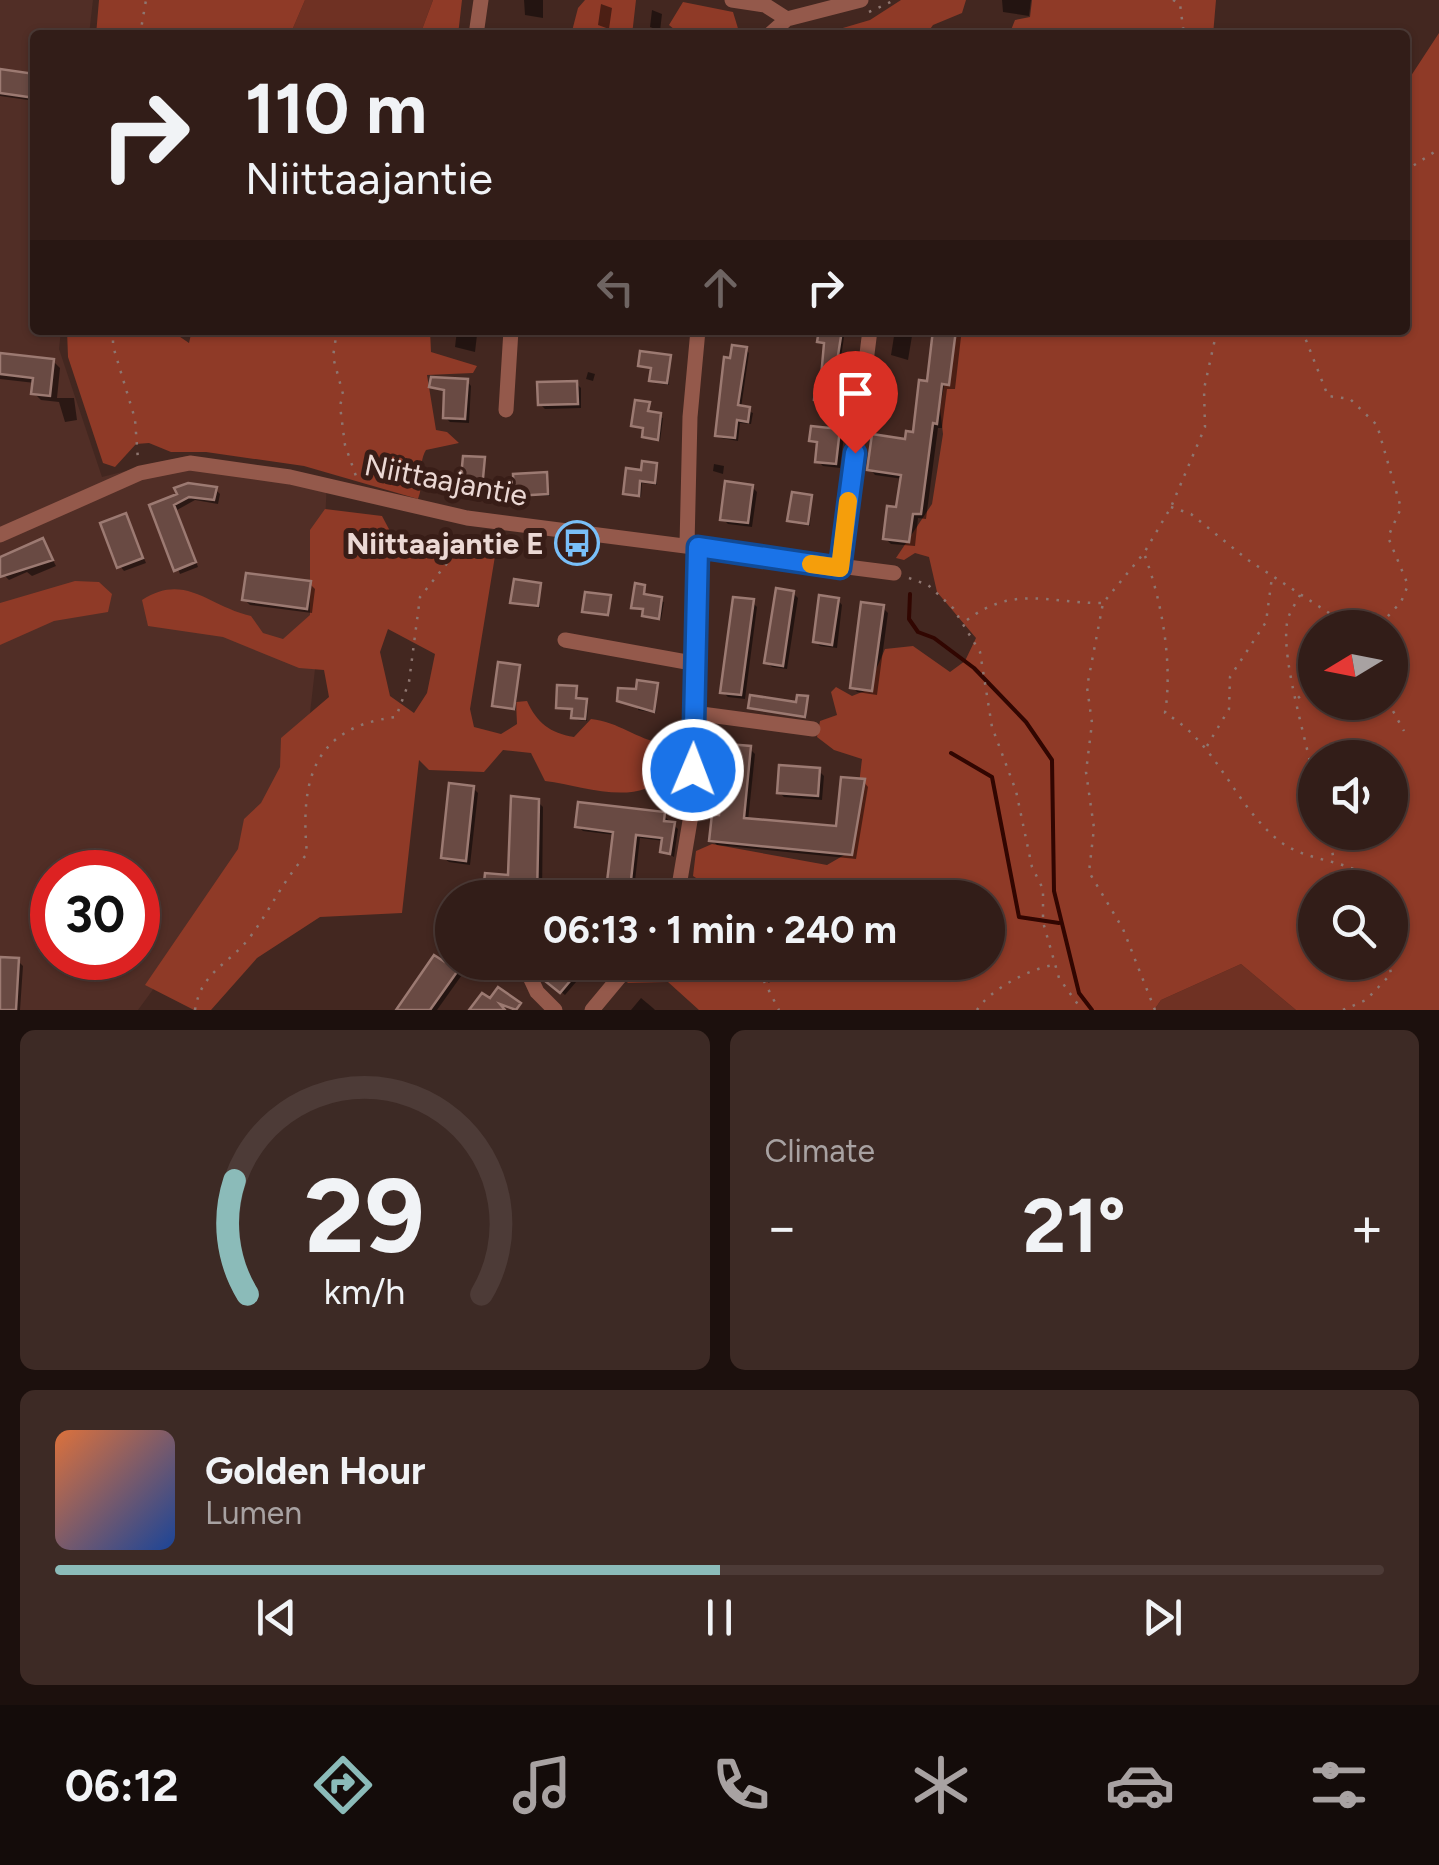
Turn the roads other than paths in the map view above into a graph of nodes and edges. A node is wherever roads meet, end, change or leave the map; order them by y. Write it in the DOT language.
graph roads {
  1 [pos="481,0"];
  2 [pos="732,0"];
  3 [pos="861,0"];
  4 [pos="787,19"];
  5 [pos="477,30"];
  6 [pos="775,30"];
  7 [pos="511,335"];
  8 [pos="698,335"];
  9 [pos="869,335"];
  10 [pos="506,410"];
  11 [pos="0,534"];
  12 [pos="692,546"];
  13 [pos="840,568"];
  14 [pos="894,574"];
  15 [pos="566,640"];
  16 [pos="692,663"];
  17 [pos="694,713"];
  18 [pos="813,729"];
  19 [pos="683,880"];
  20 [pos="532,980"];
  21 [pos="617,980"];
  22 [pos="555,1010"];
  23 [pos="592,1010"];
  1 -- 5 [label="street"];
  2 -- 4 [label="street"];
  3 -- 4 [label="street"];
  4 -- 6 [label="street"];
  7 -- 10 [label="street"];
  8 -- 12 [label="street"];
  9 -- 13 [label="street"];
  11 -- 12 [label="street, Niittaajantie"];
  12 -- 13 [label="street, Niittaajantie"];
  12 -- 16 [label="street"];
  13 -- 14 [label="street, Niittaajantie"];
  15 -- 16 [label="street"];
  16 -- 17 [label="street"];
  17 -- 18 [label="street"];
  17 -- 19 [label="street"];
  20 -- 22 [label="street"];
  21 -- 23 [label="street"];
}
